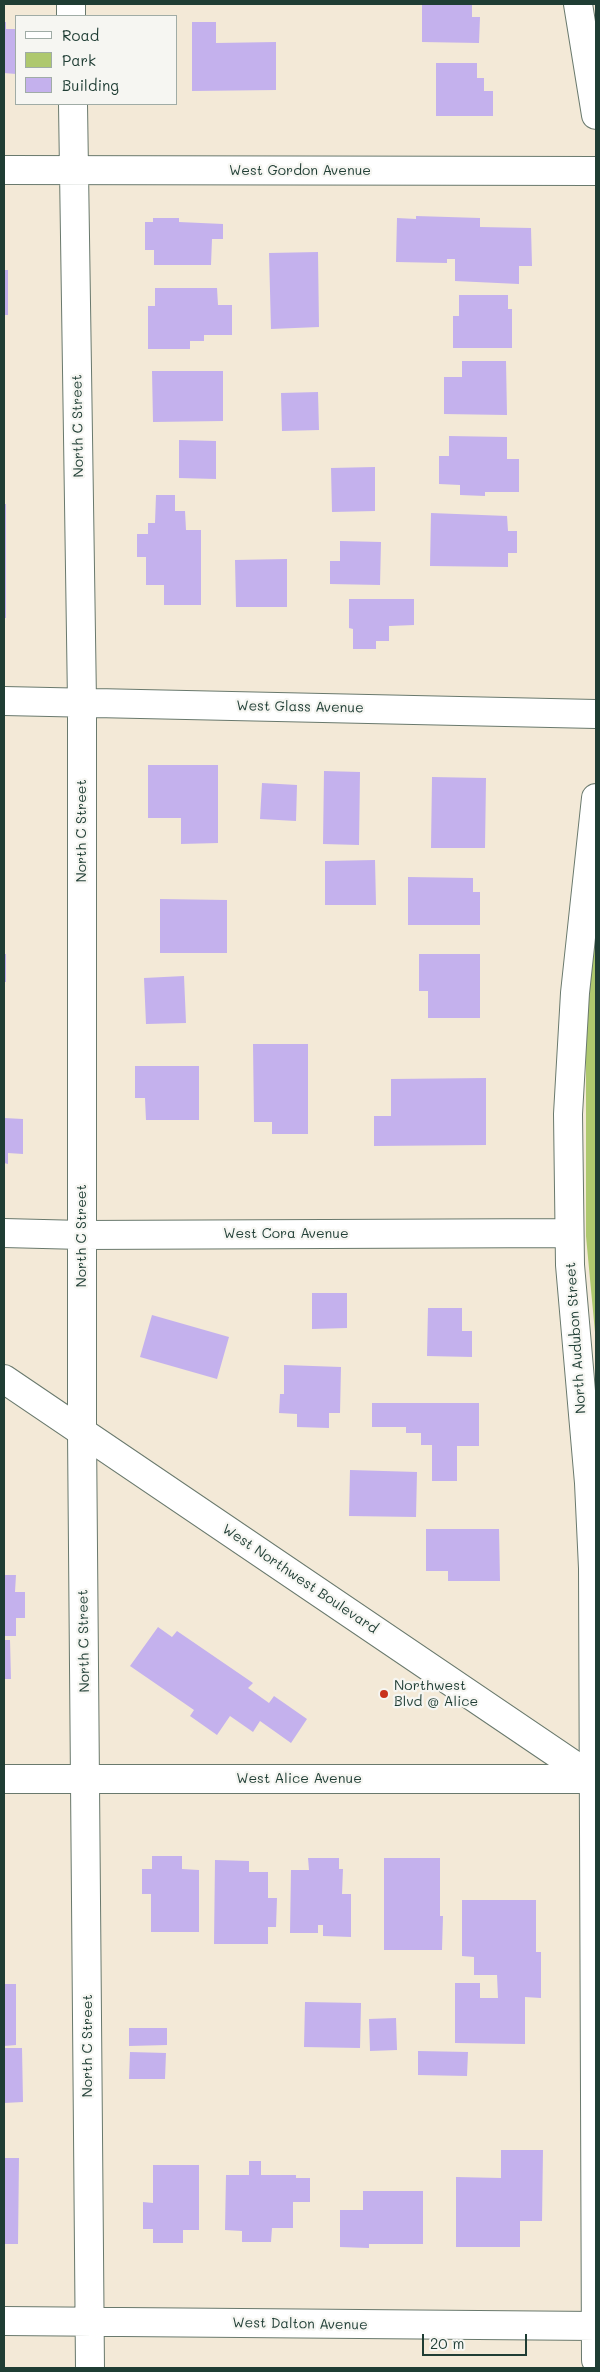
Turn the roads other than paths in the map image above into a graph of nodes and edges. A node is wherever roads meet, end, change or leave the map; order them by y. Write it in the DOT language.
graph roads {
  1 [pos="578,4"];
  2 [pos="73,105"];
  3 [pos="596,116"];
  4 [pos="4,170"];
  5 [pos="74,171"];
  6 [pos="596,171"];
  7 [pos="4,701"];
  8 [pos="82,702"];
  9 [pos="596,714"];
  10 [pos="596,798"];
  11 [pos="4,1233"];
  12 [pos="569,1233"];
  13 [pos="82,1235"];
  14 [pos="4,1379"];
  15 [pos="82,1432"];
  16 [pos="4,1778"];
  17 [pos="86,1779"];
  18 [pos="596,1779"];
  19 [pos="4,2321"];
  20 [pos="90,2322"];
  21 [pos="596,2326"];
  22 [pos="596,2360"];
  23 [pos="90,2368"];
  1 -- 3 [label="street"];
  2 -- 5 [label="street, North C Street"];
  4 -- 5 [label="street, West Gordon Avenue"];
  5 -- 6 [label="street, West Gordon Avenue"];
  5 -- 8 [label="street, North C Street"];
  7 -- 8 [label="street, West Glass Avenue"];
  8 -- 9 [label="street, West Glass Avenue"];
  8 -- 13 [label="street, North C Street"];
  10 -- 12 [label="street, North Audubon Street"];
  11 -- 13 [label="street, West Cora Avenue"];
  12 -- 13 [label="street, West Cora Avenue"];
  12 -- 18 [label="street, North Audubon Street"];
  13 -- 15 [label="street, North C Street"];
  14 -- 15 [label="street, West Northwest Boulevard"];
  15 -- 17 [label="street, North C Street"];
  15 -- 18 [label="street, West Northwest Boulevard"];
  16 -- 17 [label="street, West Alice Avenue"];
  17 -- 18 [label="street, West Alice Avenue"];
  17 -- 20 [label="street, North C Street"];
  18 -- 21 [label="street, North Audubon Street"];
  19 -- 20 [label="street, West Dalton Avenue"];
  20 -- 21 [label="street, West Dalton Avenue"];
  20 -- 23 [label="street, North C Street"];
  21 -- 22 [label="street, North Audubon Street"];
}
